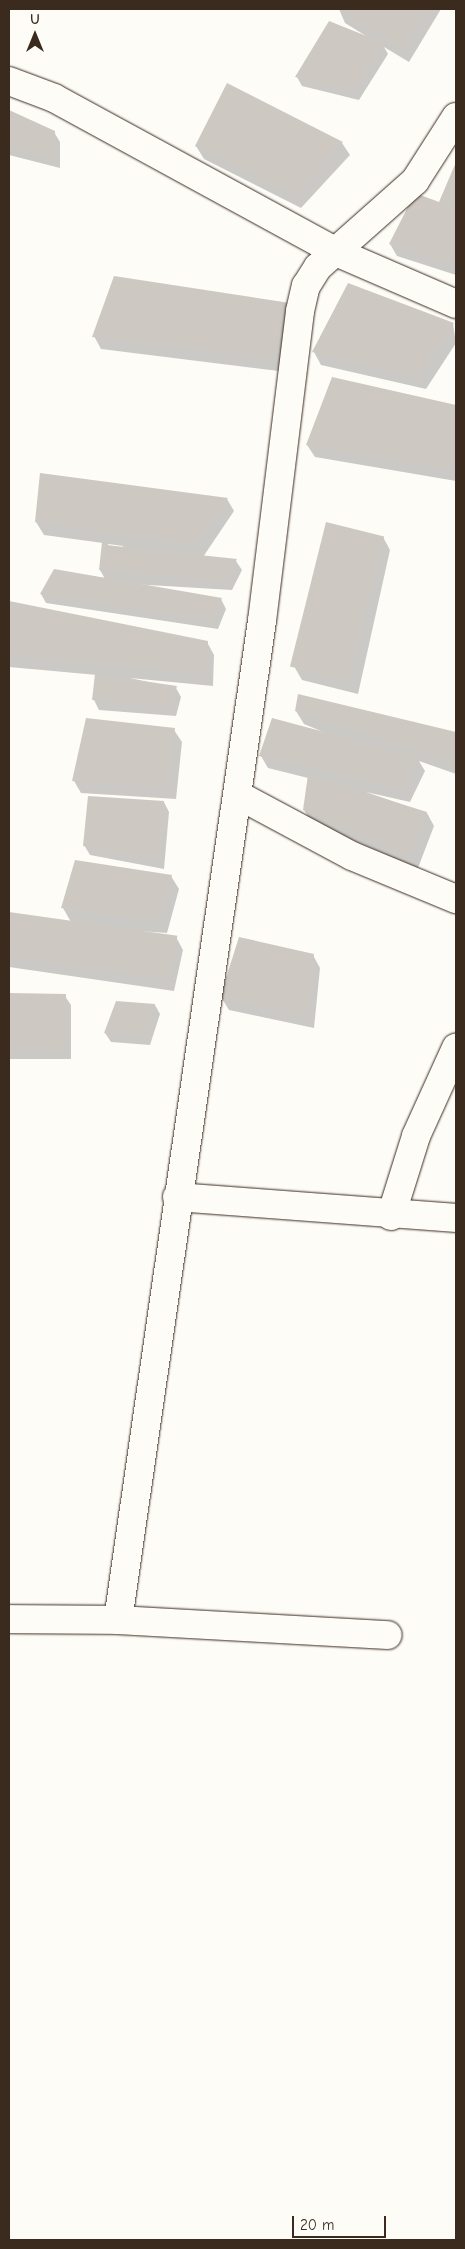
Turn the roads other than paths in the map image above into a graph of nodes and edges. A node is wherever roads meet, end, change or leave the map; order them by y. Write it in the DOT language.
graph roads {
  1 [pos="9,81"];
  2 [pos="456,117"];
  3 [pos="336,252"];
  4 [pos="456,304"];
  5 [pos="238,795"];
  6 [pos="456,899"];
  7 [pos="456,1048"];
  8 [pos="177,1197"];
  9 [pos="391,1216"];
  10 [pos="456,1218"];
  11 [pos="9,1619"];
  12 [pos="118,1620"];
  13 [pos="388,1635"];
  1 -- 3 [label="street"];
  2 -- 3 [label="street"];
  3 -- 4 [label="street"];
  3 -- 5 [label="street"];
  5 -- 6 [label="street"];
  5 -- 8 [label="street"];
  7 -- 9 [label="street"];
  8 -- 9 [label="street"];
  8 -- 12 [label="street"];
  9 -- 10 [label="street"];
  11 -- 12 [label="street"];
  12 -- 13 [label="street"];
}
